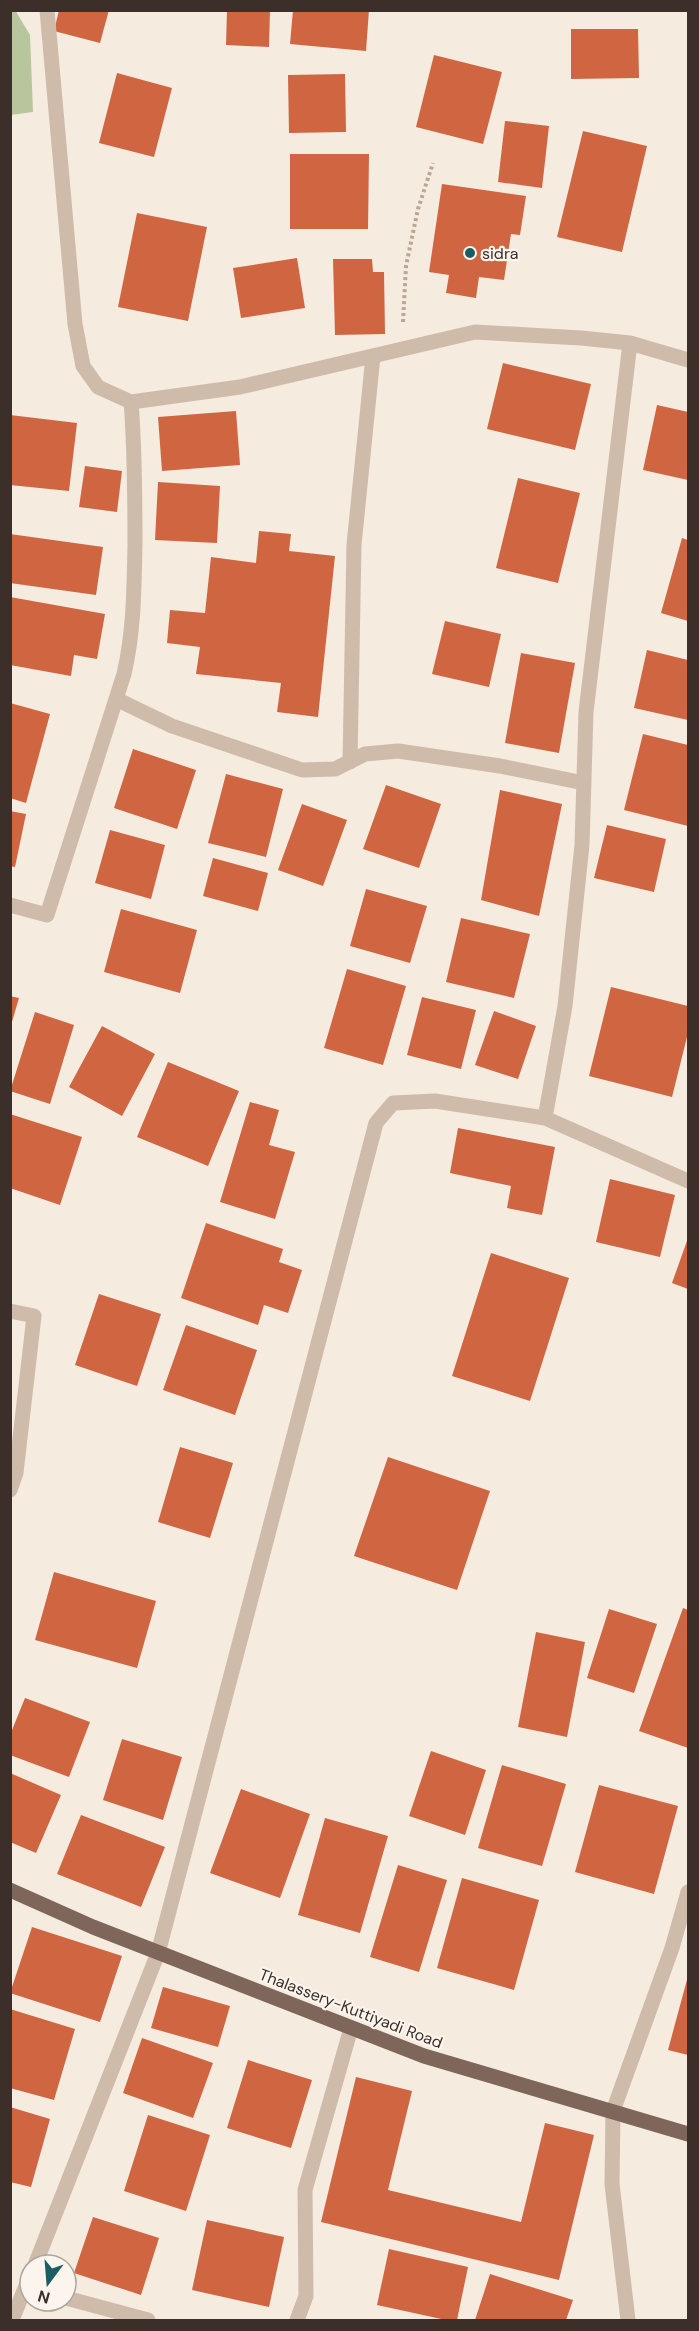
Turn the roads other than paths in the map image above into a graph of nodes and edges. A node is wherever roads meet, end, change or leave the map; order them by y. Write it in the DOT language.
graph roads {
  1 [pos="46,10"];
  2 [pos="630,343"];
  3 [pos="373,356"];
  4 [pos="688,360"];
  5 [pos="131,402"];
  6 [pos="116,699"];
  7 [pos="350,762"];
  8 [pos="584,783"];
  9 [pos="10,905"];
  10 [pos="545,1118"];
  11 [pos="688,1180"];
  12 [pos="10,1311"];
  13 [pos="10,1490"];
  14 [pos="10,1890"];
  15 [pos="688,1892"];
  16 [pos="158,1953"];
  17 [pos="351,2028"];
  18 [pos="613,2111"];
  19 [pos="688,2133"];
  20 [pos="39,2253"];
  21 [pos="78,2301"];
  22 [pos="148,2320"];
  23 [pos="297,2320"];
  24 [pos="628,2320"];
  1 -- 5 [label="street"];
  2 -- 3 [label="street"];
  2 -- 4 [label="street"];
  2 -- 8 [label="street"];
  3 -- 5 [label="street"];
  3 -- 7 [label="street"];
  5 -- 6 [label="street"];
  6 -- 7 [label="street"];
  6 -- 9 [label="street"];
  7 -- 8 [label="street"];
  8 -- 10 [label="street"];
  10 -- 11 [label="street"];
  10 -- 16 [label="street"];
  12 -- 13 [label="street"];
  14 -- 16 [label="main road, Thalassery-Kuttiyadi Road"];
  15 -- 18 [label="street"];
  16 -- 17 [label="main road, Thalassery-Kuttiyadi Road"];
  16 -- 20 [label="street"];
  17 -- 18 [label="main road, Thalassery-Kuttiyadi Road"];
  17 -- 23 [label="street"];
  18 -- 19 [label="main road, Thalassery-Kuttiyadi Road"];
  18 -- 24 [label="street"];
  21 -- 22 [label="street"];
}
